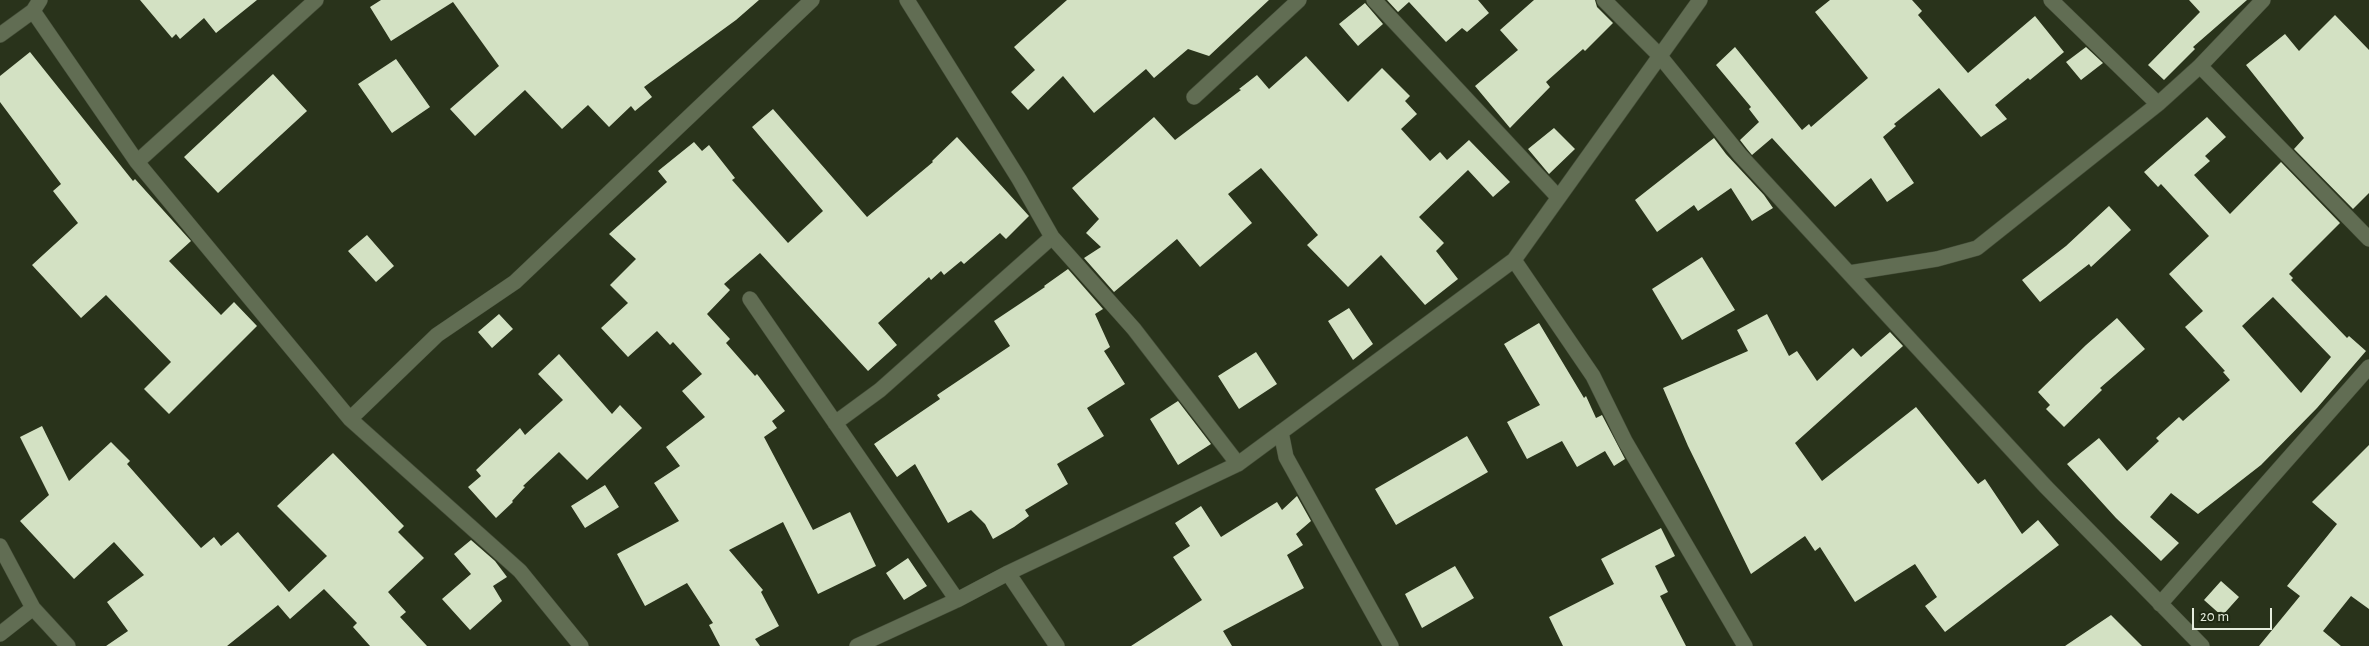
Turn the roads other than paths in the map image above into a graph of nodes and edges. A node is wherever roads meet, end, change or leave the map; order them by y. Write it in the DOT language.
graph roads {
  1 [pos="316,0"];
  2 [pos="812,0"];
  3 [pos="908,0"];
  4 [pos="1299,0"];
  5 [pos="1374,0"];
  6 [pos="1604,0"];
  7 [pos="1700,0"];
  8 [pos="2051,0"];
  9 [pos="2264,0"];
  10 [pos="37,6"];
  11 [pos="0,35"];
  12 [pos="1659,55"];
  13 [pos="2200,66"];
  14 [pos="1194,97"];
  15 [pos="2158,104"];
  16 [pos="137,162"];
  17 [pos="1558,197"];
  18 [pos="1052,237"];
  19 [pos="2369,239"];
  20 [pos="1514,260"];
  21 [pos="1849,273"];
  22 [pos="750,299"];
  23 [pos="2369,367"];
  24 [pos="350,419"];
  25 [pos="835,423"];
  26 [pos="1281,432"];
  27 [pos="1238,464"];
  28 [pos="0,546"];
  29 [pos="1008,573"];
  30 [pos="957,600"];
  31 [pos="2160,604"];
  32 [pos="33,608"];
  33 [pos="0,634"];
  34 [pos="2200,645"];
  35 [pos="68,646"];
  36 [pos="581,646"];
  37 [pos="857,646"];
  38 [pos="1057,646"];
  39 [pos="1391,646"];
  40 [pos="1745,646"];
  1 -- 16 [label="street"];
  2 -- 24 [label="street"];
  3 -- 18 [label="street"];
  4 -- 14 [label="street"];
  5 -- 17 [label="street"];
  6 -- 12 [label="street"];
  7 -- 12 [label="street"];
  8 -- 15 [label="street"];
  9 -- 13 [label="street"];
  10 -- 11 [label="street"];
  10 -- 16 [label="street"];
  12 -- 17 [label="street"];
  12 -- 21 [label="street"];
  13 -- 15 [label="street"];
  13 -- 19 [label="street"];
  15 -- 21 [label="street"];
  16 -- 24 [label="street"];
  17 -- 20 [label="street"];
  18 -- 25 [label="street"];
  18 -- 27 [label="street"];
  20 -- 26 [label="street"];
  20 -- 40 [label="street"];
  21 -- 31 [label="street"];
  22 -- 25 [label="street"];
  23 -- 31 [label="street"];
  24 -- 36 [label="street"];
  25 -- 30 [label="street"];
  26 -- 27 [label="street"];
  26 -- 39 [label="street"];
  27 -- 29 [label="street"];
  28 -- 32 [label="street"];
  29 -- 30 [label="street"];
  29 -- 38 [label="street"];
  30 -- 37 [label="street"];
  31 -- 34 [label="street"];
  32 -- 33 [label="street"];
  32 -- 35 [label="street"];
}
